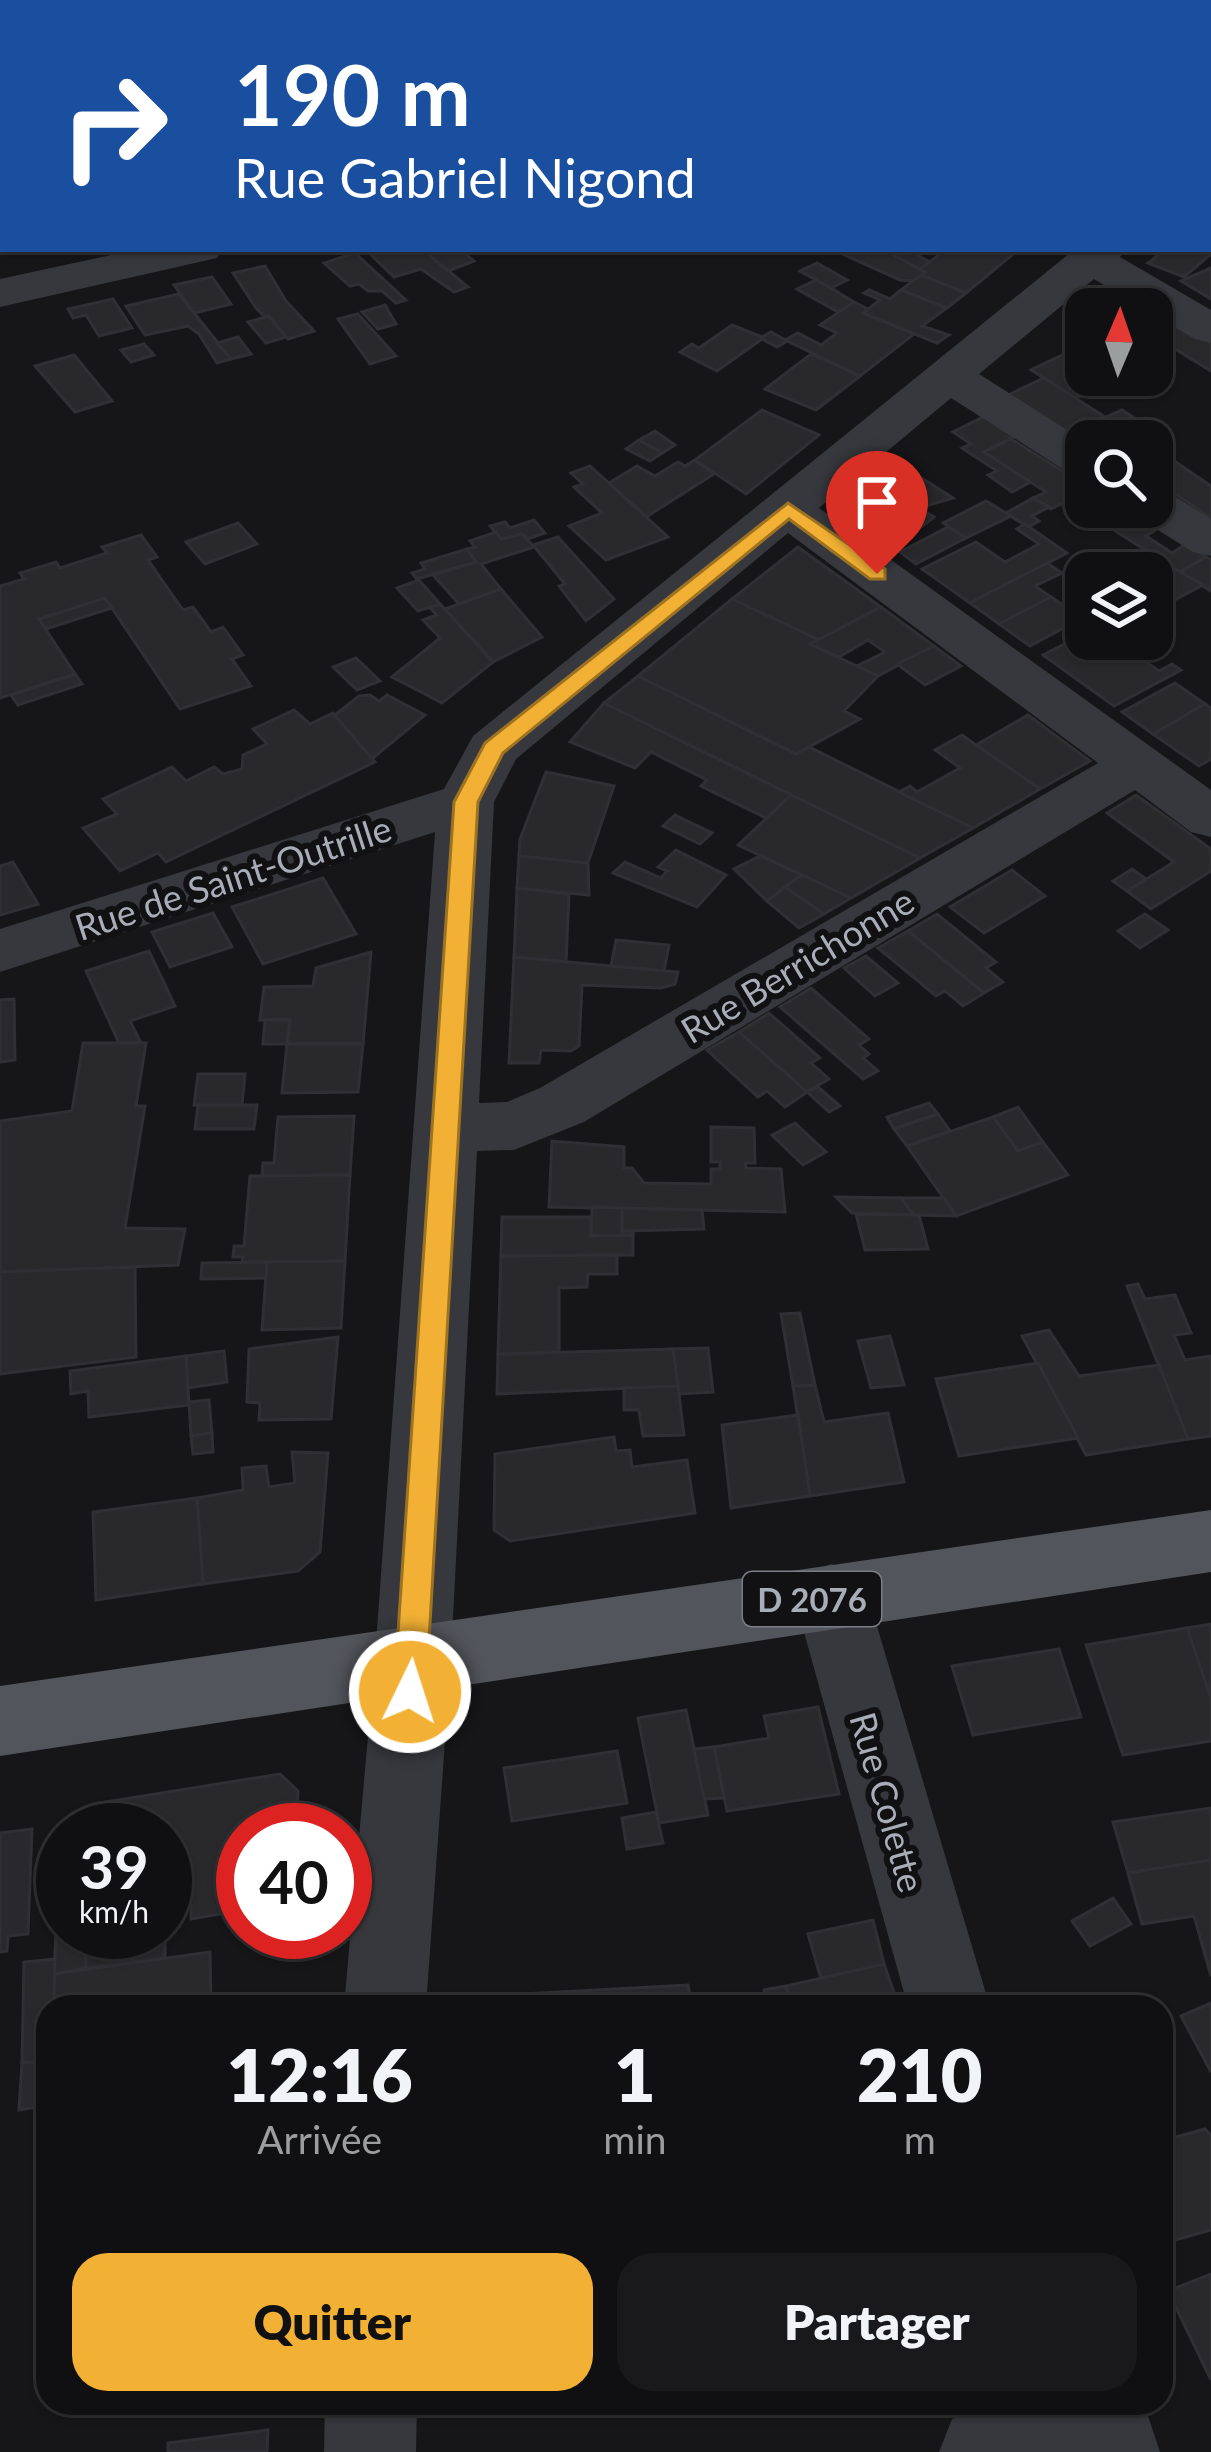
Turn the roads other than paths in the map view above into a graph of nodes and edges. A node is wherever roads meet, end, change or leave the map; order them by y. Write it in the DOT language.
graph roads {
  1 [pos="187,252"];
  2 [pos="1097,254"];
  3 [pos="0,293"];
  4 [pos="1211,329"];
  5 [pos="949,376"];
  6 [pos="1065,450"];
  7 [pos="788,509"];
  8 [pos="1173,517"];
  9 [pos="1211,541"];
  10 [pos="1138,764"];
  11 [pos="466,802"];
  12 [pos="1211,818"];
  13 [pos="0,951"];
  14 [pos="445,1128"];
  15 [pos="1211,1540"];
  16 [pos="831,1596"];
  17 [pos="413,1657"];
  18 [pos="0,1721"];
  19 [pos="386,1995"];
  20 [pos="946,1995"];
  21 [pos="371,2415"];
  22 [pos="1110,2435"];
  23 [pos="370,2452"];
  24 [pos="985,2452"];
  1 -- 3 [label="street"];
  2 -- 4 [label="street"];
  2 -- 5 [label="street"];
  5 -- 6 [label="street"];
  5 -- 7 [label="street"];
  7 -- 10 [label="street"];
  7 -- 11 [label="street"];
  8 -- 9 [label="street"];
  10 -- 12 [label="street"];
  10 -- 14 [label="street, Rue Berrichonne"];
  11 -- 13 [label="street, Rue de Saint-Outrille"];
  11 -- 14 [label="street"];
  14 -- 17 [label="street"];
  15 -- 16 [label="main road, D 2076"];
  16 -- 17 [label="main road, D 2076"];
  16 -- 20 [label="street, Rue Colette"];
  17 -- 18 [label="main road, D 2076"];
  17 -- 19 [label="street"];
  21 -- 23 [label="street"];
  22 -- 24 [label="street"];
}
